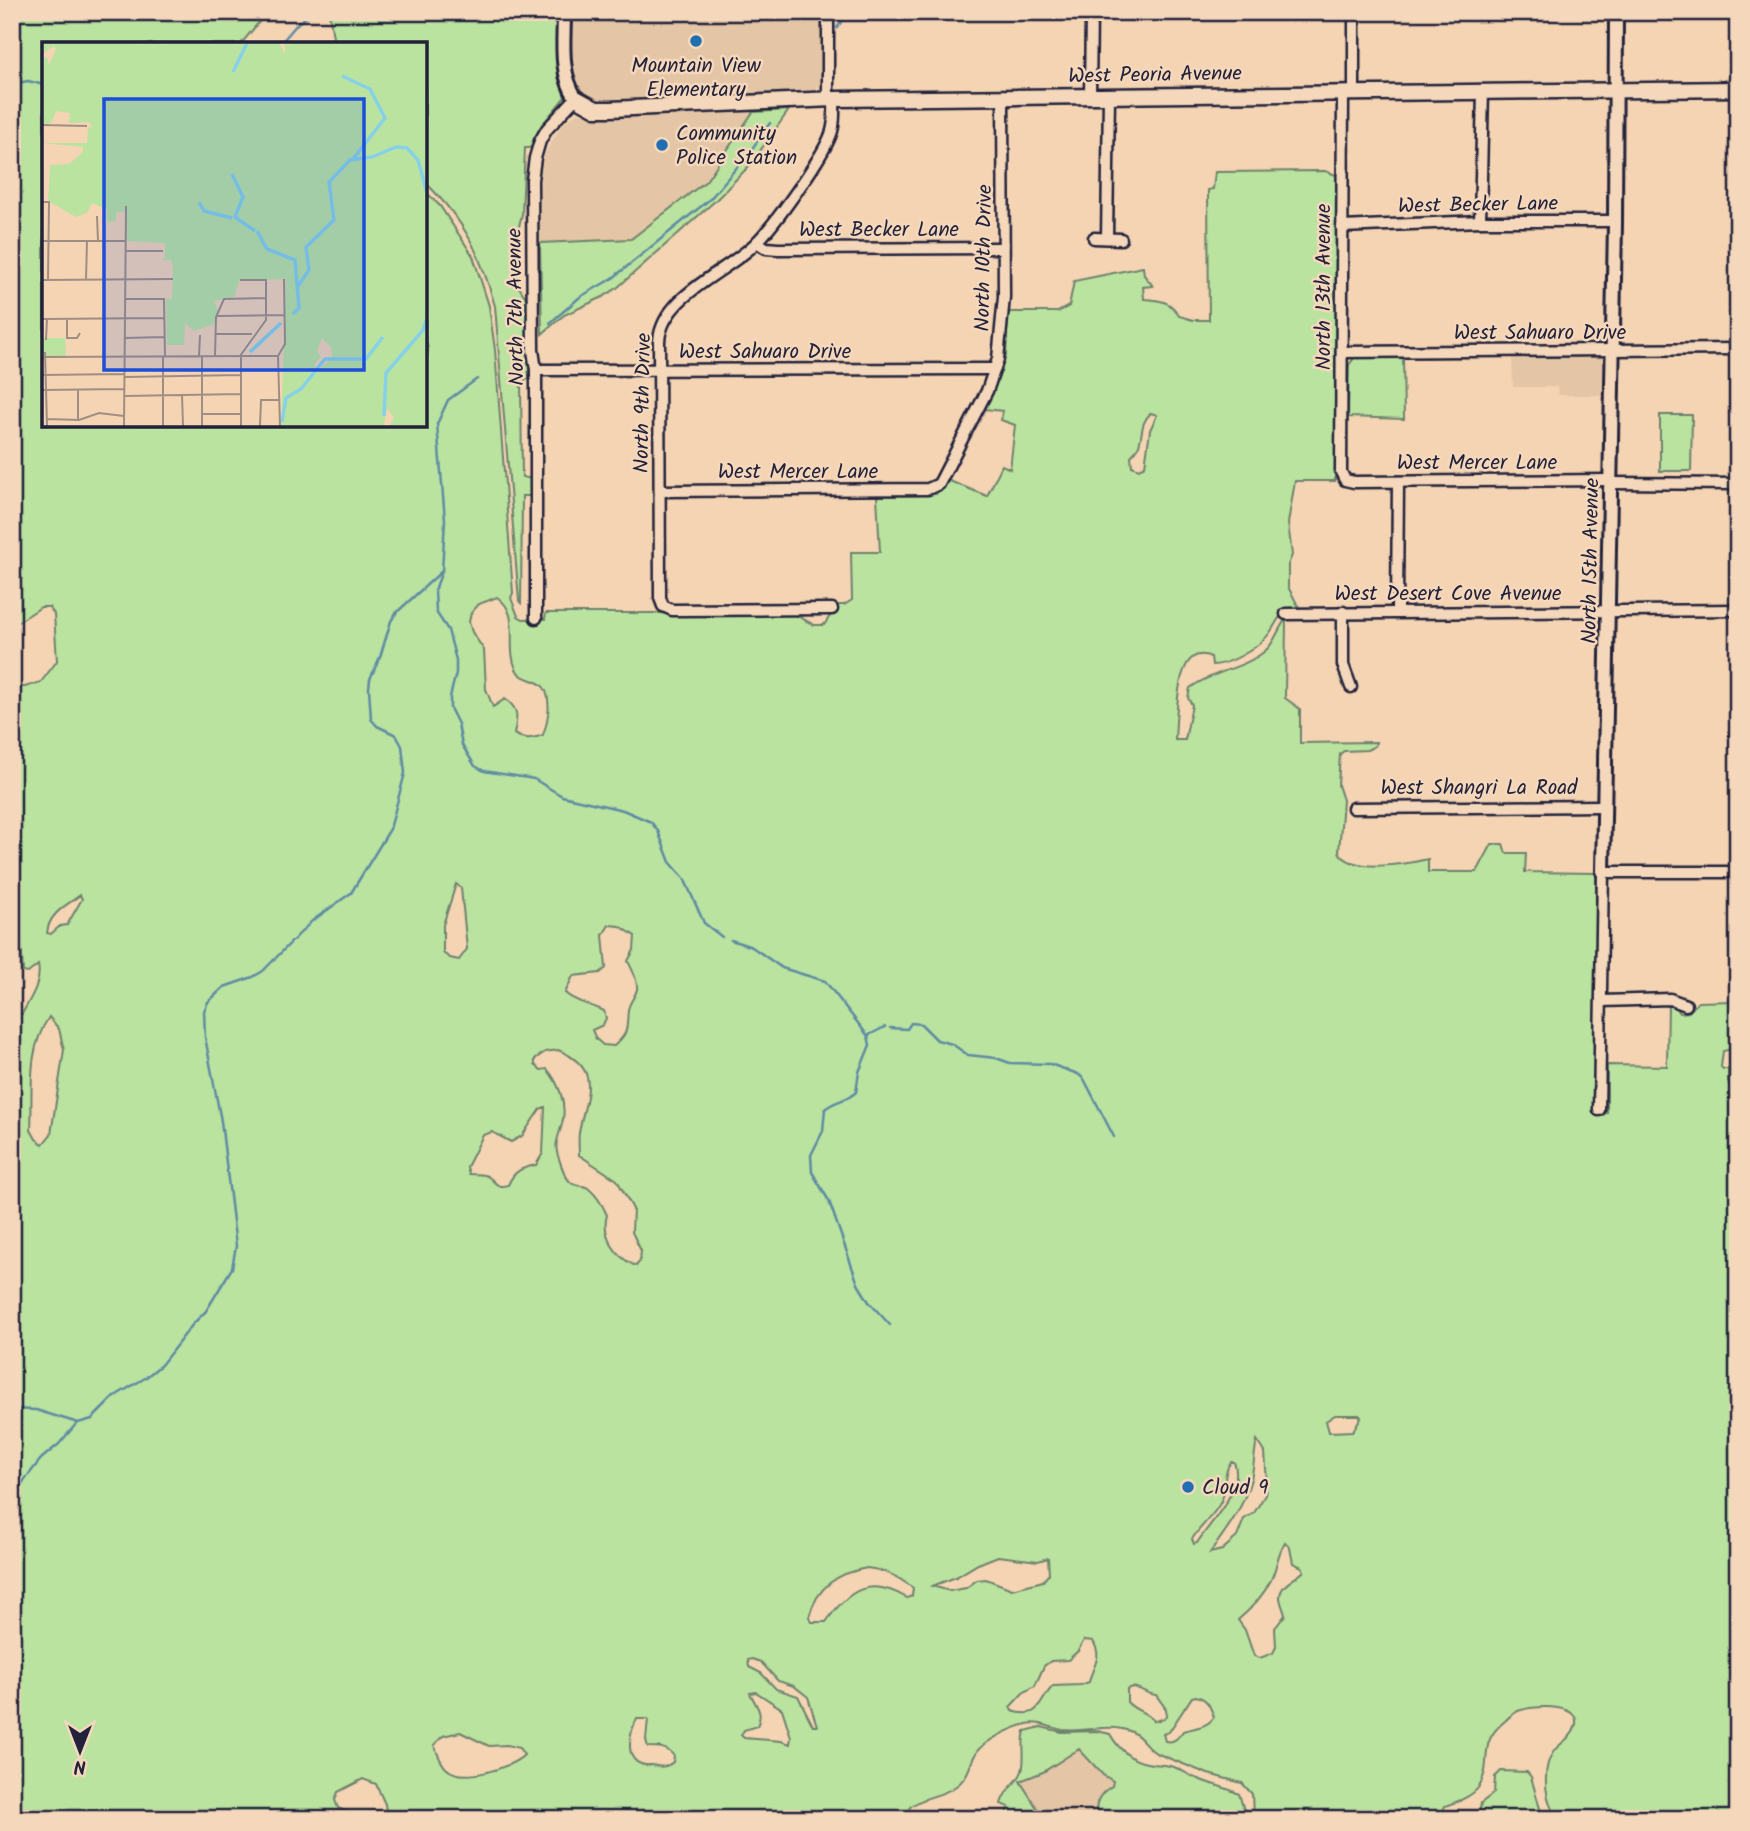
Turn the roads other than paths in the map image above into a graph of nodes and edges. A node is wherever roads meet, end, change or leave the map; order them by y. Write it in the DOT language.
graph roads {
  1 [pos="564,12"];
  2 [pos="828,12"];
  3 [pos="1091,12"];
  4 [pos="1354,12"];
  5 [pos="1616,12"];
  6 [pos="1738,89"];
  7 [pos="1483,91"];
  8 [pos="1616,91"];
  9 [pos="1348,93"];
  10 [pos="1090,96"];
  11 [pos="1109,96"];
  12 [pos="1003,97"];
  13 [pos="576,98"];
  14 [pos="831,99"];
  15 [pos="1480,221"];
  16 [pos="1615,221"];
  17 [pos="1342,227"];
  18 [pos="1094,238"];
  19 [pos="1107,238"];
  20 [pos="1121,239"];
  21 [pos="757,243"];
  22 [pos="1003,248"];
  23 [pos="1738,349"];
  24 [pos="1613,351"];
  25 [pos="1342,352"];
  26 [pos="995,369"];
  27 [pos="536,370"];
  28 [pos="660,370"];
  29 [pos="1345,480"];
  30 [pos="1398,482"];
  31 [pos="1610,482"];
  32 [pos="1738,484"];
  33 [pos="936,488"];
  34 [pos="661,491"];
  35 [pos="832,609"];
  36 [pos="1738,610"];
  37 [pos="1609,611"];
  38 [pos="1343,612"];
  39 [pos="1397,612"];
  40 [pos="1286,614"];
  41 [pos="536,618"];
  42 [pos="1350,687"];
  43 [pos="1604,806"];
  44 [pos="1353,807"];
  45 [pos="1603,872"];
  46 [pos="1738,872"];
  47 [pos="1602,1001"];
  48 [pos="1686,1005"];
  49 [pos="1599,1110"];
  1 -- 13 [label="street"];
  2 -- 14 [label="street, North 9th Drive"];
  3 -- 10 [label="street"];
  4 -- 9 [label="street, North 13th Avenue"];
  5 -- 8 [label="street, North 15th Avenue"];
  6 -- 8 [label="main road, West Peoria Avenue"];
  7 -- 8 [label="main road, West Peoria Avenue"];
  7 -- 9 [label="main road, West Peoria Avenue"];
  7 -- 15 [label="street"];
  8 -- 16 [label="street, North 15th Avenue"];
  9 -- 11 [label="main road, West Peoria Avenue"];
  9 -- 17 [label="street, North 13th Avenue"];
  10 -- 11 [label="main road, West Peoria Avenue"];
  10 -- 12 [label="main road, West Peoria Avenue"];
  11 -- 19 [label="street"];
  12 -- 14 [label="main road, West Peoria Avenue"];
  12 -- 22 [label="street, North 10th Drive"];
  13 -- 14 [label="main road, West Peoria Avenue"];
  13 -- 27 [label="street, North 7th Avenue"];
  14 -- 21 [label="street, North 9th Drive"];
  15 -- 16 [label="street, West Becker Lane"];
  15 -- 17 [label="street, West Becker Lane"];
  16 -- 24 [label="street, North 15th Avenue"];
  17 -- 25 [label="street, North 13th Avenue"];
  18 -- 19 [label="street"];
  19 -- 20 [label="street"];
  21 -- 22 [label="street, West Becker Lane"];
  21 -- 28 [label="street, North 9th Drive"];
  22 -- 26 [label="street, North 10th Drive"];
  23 -- 24 [label="street, West Sahuaro Drive"];
  24 -- 25 [label="street, West Sahuaro Drive"];
  24 -- 31 [label="street, North 15th Avenue"];
  25 -- 29 [label="street, North 13th Avenue"];
  26 -- 28 [label="street, West Sahuaro Drive"];
  26 -- 33 [label="street, North 10th Drive"];
  27 -- 28 [label="street, West Sahuaro Drive"];
  27 -- 41 [label="street, North 7th Avenue"];
  28 -- 34 [label="street, North 9th Drive"];
  29 -- 30 [label="street, West Mercer Lane"];
  30 -- 31 [label="street, West Mercer Lane"];
  30 -- 39 [label="street"];
  31 -- 32 [label="street, West Mercer Lane"];
  31 -- 37 [label="street, North 15th Avenue"];
  33 -- 34 [label="street, West Mercer Lane"];
  34 -- 35 [label="street, North 9th Drive"];
  36 -- 37 [label="street, West Desert Cove Avenue"];
  37 -- 39 [label="street, West Desert Cove Avenue"];
  37 -- 43 [label="street, North 15th Avenue"];
  38 -- 39 [label="street, West Desert Cove Avenue"];
  38 -- 40 [label="street, West Desert Cove Avenue"];
  38 -- 42 [label="street"];
  43 -- 44 [label="street, West Shangri La Road"];
  43 -- 45 [label="street, North 15th Avenue"];
  45 -- 46 [label="street"];
  45 -- 47 [label="street, North 15th Avenue"];
  47 -- 48 [label="street"];
  47 -- 49 [label="street, North 15th Avenue"];
}
